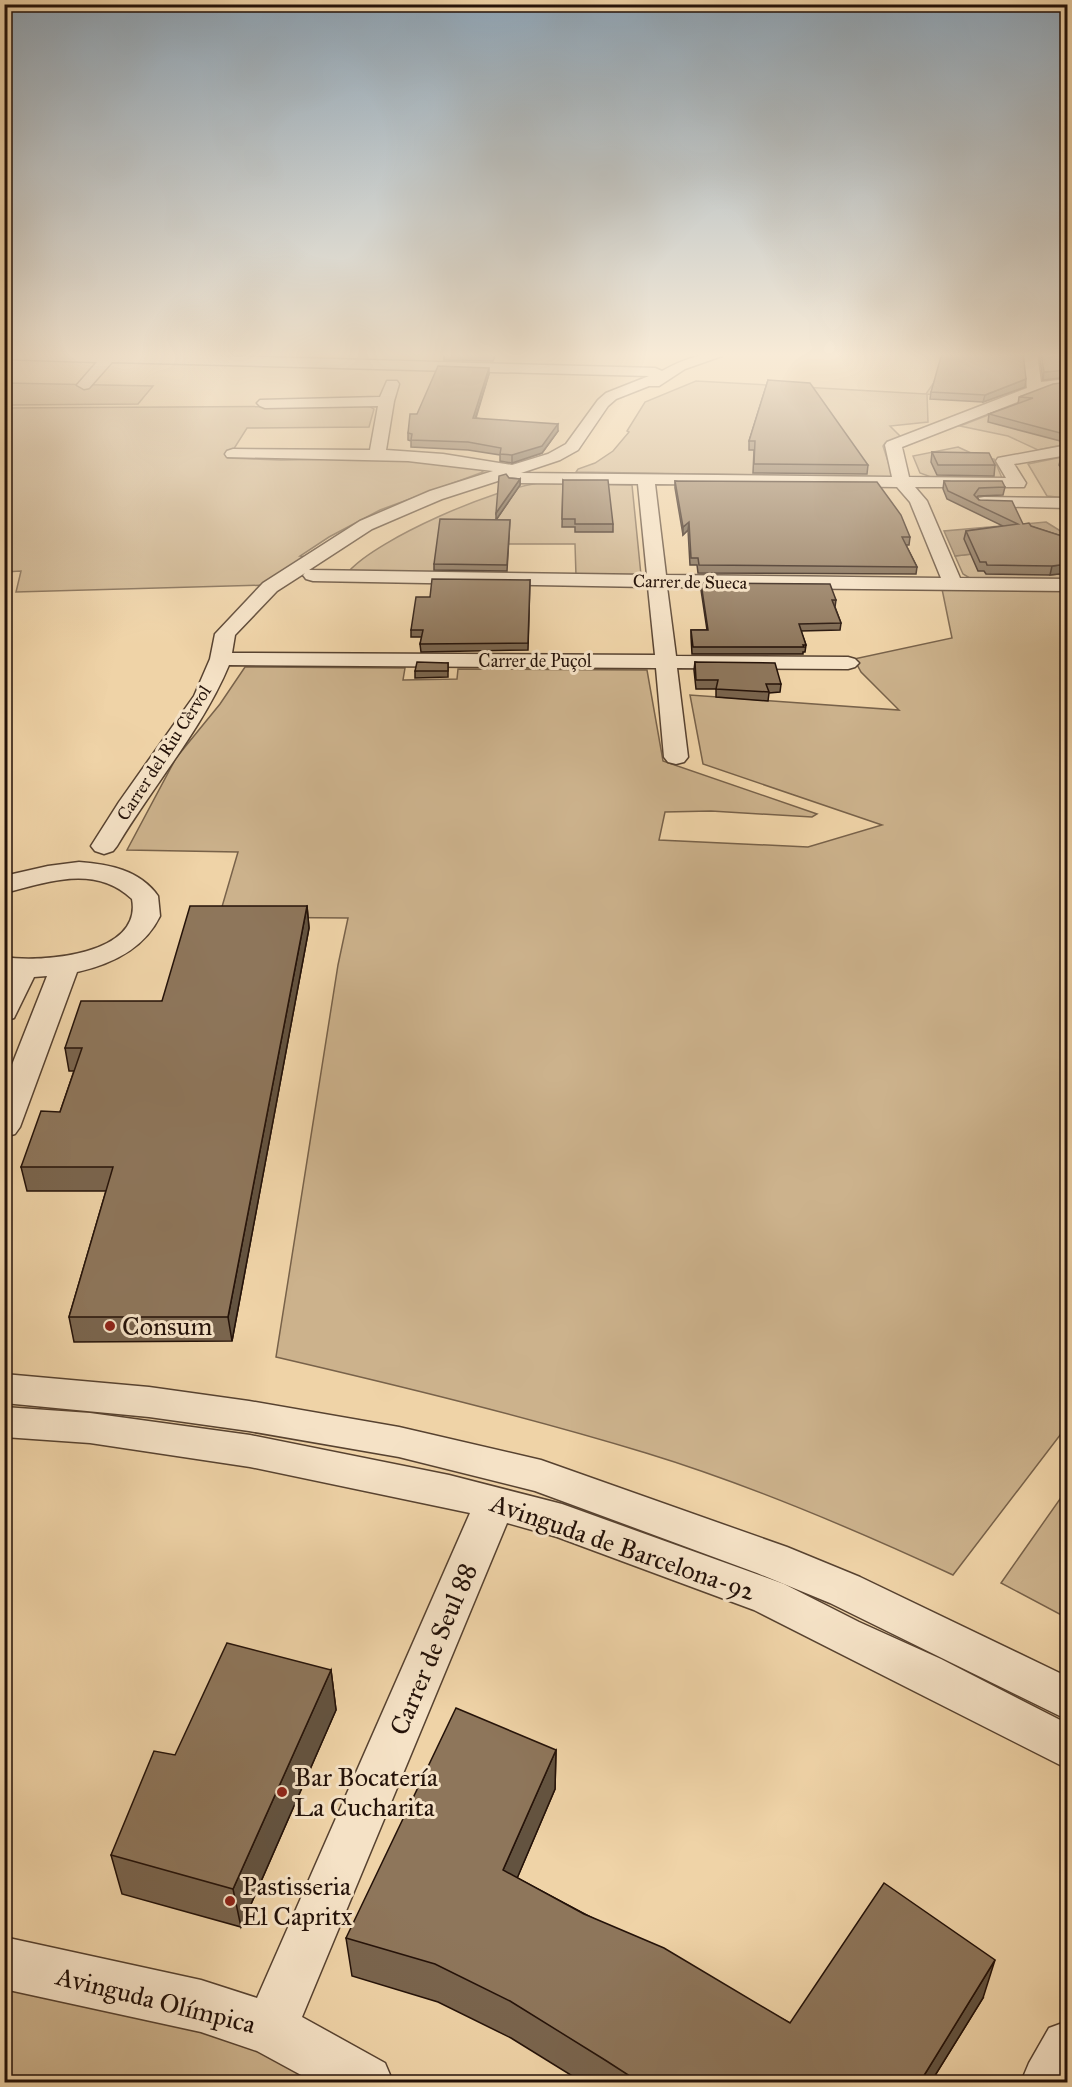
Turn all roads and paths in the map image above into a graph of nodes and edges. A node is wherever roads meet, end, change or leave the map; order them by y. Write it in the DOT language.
graph roads {
  1 [pos="378,450"];
  2 [pos="585,450"];
  3 [pos="894,450"];
  4 [pos="1066,450"];
  5 [pos="232,454"];
  6 [pos="377,454"];
  7 [pos="514,474"];
  8 [pos="646,479"];
  9 [pos="902,482"];
  10 [pos="1018,483"];
  11 [pos="918,501"];
  12 [pos="941,502"];
  13 [pos="964,502"];
  14 [pos="1034,503"];
  15 [pos="1068,503"];
  16 [pos="313,575"];
  17 [pos="657,581"];
  18 [pos="953,584"];
  19 [pos="1068,585"];
  20 [pos="221,659"];
  21 [pos="666,662"];
  22 [pos="848,663"];
  23 [pos="676,757"];
  24 [pos="104,846"];
  25 [pos="70,870"];
  26 [pos="108,874"];
  27 [pos="4,885"];
  28 [pos="64,966"];
  29 [pos="14,967"];
  30 [pos="4,1012"];
  31 [pos="4,1127"];
  32 [pos="4,1388"];
  33 [pos="4,1422"];
  34 [pos="495,1502"];
  35 [pos="1068,1700"];
  36 [pos="1068,1748"];
  37 [pos="4,1963"];
  38 [pos="269,2028"];
  39 [pos="1068,2047"];
  40 [pos="366,2082"];
  41 [pos="1048,2082"];
  1 -- 6 [label="street"];
  2 -- 7 [label="street, Carrer del Riu Cèrvol"];
  3 -- 9 [label="street"];
  4 -- 10 [label="street"];
  5 -- 6 [label="street"];
  6 -- 7 [label="street"];
  7 -- 8 [label="street"];
  7 -- 16 [label="street, Carrer del Riu Cèrvol"];
  7 -- 20 [label="street, Carrer del Riu Cèrvol"];
  8 -- 9 [label="street"];
  8 -- 17 [label="street"];
  9 -- 10 [label="street"];
  9 -- 11 [label="street"];
  10 -- 14 [label="street"];
  11 -- 12 [label="street"];
  11 -- 18 [label="street"];
  13 -- 14 [label="street"];
  14 -- 15 [label="street"];
  16 -- 17 [label="street, Carrer de Sueca"];
  16 -- 20 [label="street, Carrer del Riu Cèrvol"];
  17 -- 18 [label="street, Carrer de Sueca"];
  17 -- 21 [label="street"];
  18 -- 19 [label="street, Carrer de Sueca"];
  20 -- 21 [label="street, Carrer de Puçol"];
  20 -- 24 [label="street, Carrer del Riu Cèrvol"];
  21 -- 22 [label="street, Carrer de Puçol"];
  21 -- 23 [label="street"];
  24 -- 25 [label="street, Carrer del Riu Cèrvol"];
  24 -- 26 [label="street"];
  25 -- 26 [label="street"];
  25 -- 27 [label="street"];
  26 -- 28 [label="street"];
  28 -- 29 [label="street"];
  28 -- 31 [label="street"];
  29 -- 30 [label="street"];
  32 -- 35 [label="street, Avinguda de Barcelona-92"];
  33 -- 34 [label="street, Avinguda de Barcelona-92"];
  34 -- 36 [label="street, Avinguda de Barcelona-92"];
  34 -- 38 [label="street, Carrer de Seul 88"];
  37 -- 38 [label="street, Avinguda Olímpica"];
  38 -- 40 [label="street, Avinguda Olímpica"];
  39 -- 41 [label="street"];
}
